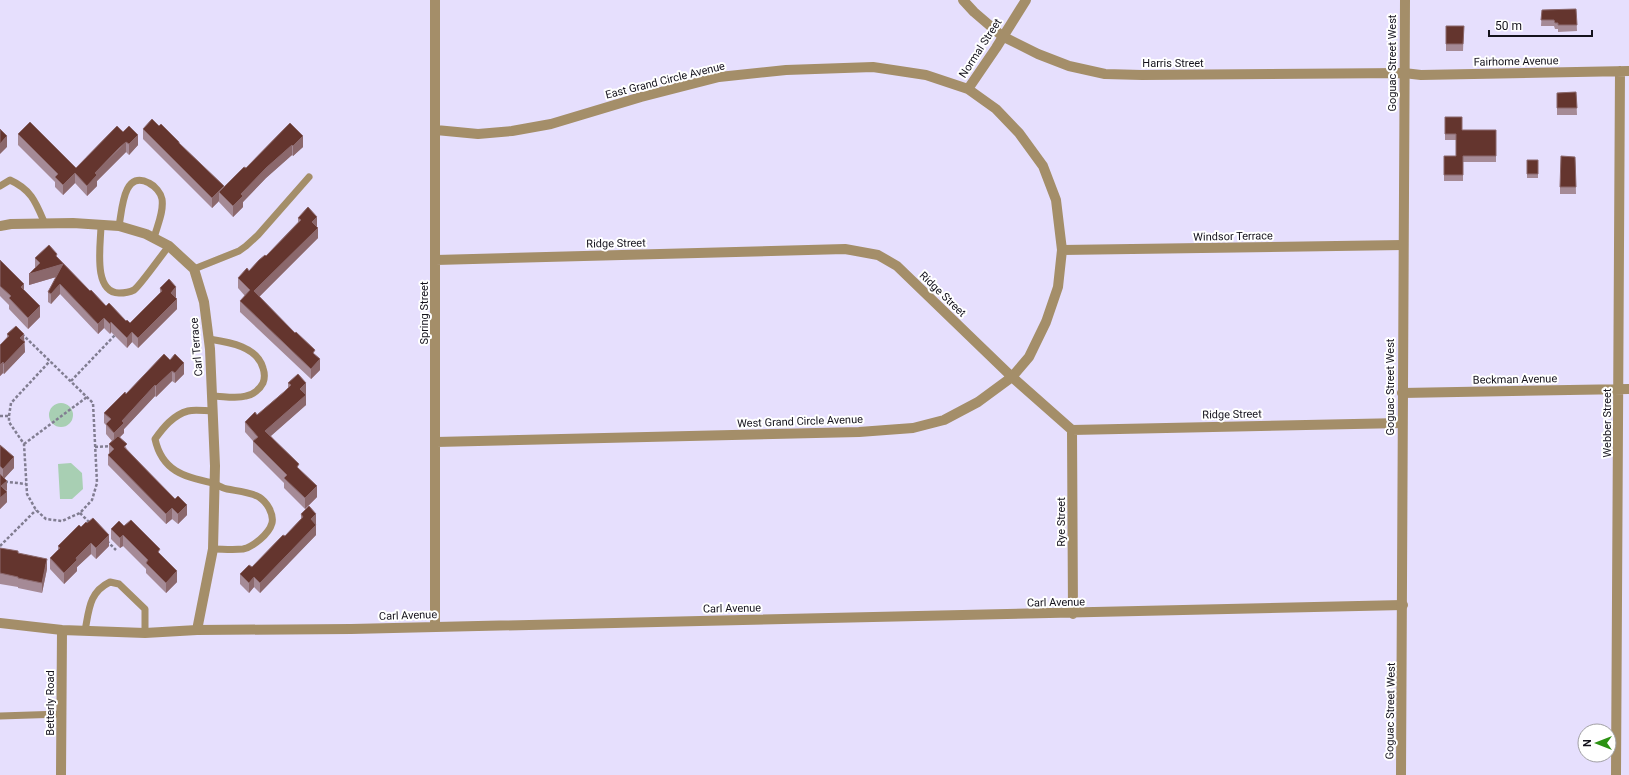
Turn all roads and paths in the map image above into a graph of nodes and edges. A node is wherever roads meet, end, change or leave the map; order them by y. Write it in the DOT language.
graph roads {
  1 [pos="435,0"];
  2 [pos="962,0"];
  3 [pos="1026,0"];
  4 [pos="1405,0"];
  5 [pos="1002,36"];
  6 [pos="1624,71"];
  7 [pos="1404,73"];
  8 [pos="968,89"];
  9 [pos="436,130"];
  10 [pos="309,177"];
  11 [pos="0,186"];
  12 [pos="45,224"];
  13 [pos="101,225"];
  14 [pos="0,226"];
  15 [pos="119,226"];
  16 [pos="154,238"];
  17 [pos="168,246"];
  18 [pos="1403,246"];
  19 [pos="1062,250"];
  20 [pos="436,260"];
  21 [pos="194,269"];
  22 [pos="18,329"];
  23 [pos="120,331"];
  24 [pos="209,339"];
  25 [pos="50,361"];
  26 [pos="1012,376"];
  27 [pos="71,381"];
  28 [pos="1624,389"];
  29 [pos="1402,393"];
  30 [pos="212,396"];
  31 [pos="87,397"];
  32 [pos="213,411"];
  33 [pos="0,416"];
  34 [pos="9,416"];
  35 [pos="1402,423"];
  36 [pos="1072,430"];
  37 [pos="436,442"];
  38 [pos="24,444"];
  39 [pos="116,445"];
  40 [pos="95,447"];
  41 [pos="0,481"];
  42 [pos="26,484"];
  43 [pos="215,484"];
  44 [pos="36,510"];
  45 [pos="80,513"];
  46 [pos="96,529"];
  47 [pos="106,539"];
  48 [pos="0,546"];
  49 [pos="212,549"];
  50 [pos="116,550"];
  51 [pos="1403,605"];
  52 [pos="1073,614"];
  53 [pos="0,623"];
  54 [pos="435,626"];
  55 [pos="62,630"];
  56 [pos="198,630"];
  57 [pos="85,631"];
  58 [pos="145,633"];
  59 [pos="62,714"];
  60 [pos="0,716"];
  61 [pos="61,775"];
  62 [pos="1401,775"];
  63 [pos="1616,775"];
  1 -- 9 [label="street, Spring Street"];
  2 -- 5 [label="street, Harris Street"];
  3 -- 5 [label="street, Normal Street"];
  4 -- 7 [label="street, Goguac Street West"];
  5 -- 7 [label="street, Harris Street"];
  5 -- 8 [label="street, Normal Street"];
  6 -- 7 [label="street, Fairhome Avenue"];
  6 -- 28 [label="street, Webber Street"];
  7 -- 18 [label="street, Goguac Street West"];
  8 -- 9 [label="street, East Grand Circle Avenue"];
  8 -- 19 [label="street, East Grand Circle Avenue"];
  9 -- 20 [label="street, Spring Street"];
  10 -- 21 [label="lane"];
  11 -- 12 [label="lane"];
  12 -- 13 [label="street"];
  12 -- 14 [label="street"];
  13 -- 15 [label="street"];
  13 -- 17 [label="lane"];
  15 -- 16 [label="street"];
  15 -- 16 [label="lane"];
  16 -- 17 [label="street"];
  17 -- 21 [label="street"];
  18 -- 19 [label="street, Windsor Terrace"];
  18 -- 29 [label="street, Goguac Street West"];
  19 -- 26 [label="street, West Grand Circle Avenue"];
  20 -- 26 [label="street, Ridge Street"];
  20 -- 37 [label="street, Spring Street"];
  21 -- 24 [label="street, Carl Terrace"];
  22 -- 25 [label="path"];
  23 -- 27 [label="path"];
  24 -- 30 [label="street, Carl Terrace"];
  24 -- 30 [label="lane"];
  25 -- 27 [label="path"];
  25 -- 34 [label="path"];
  26 -- 36 [label="street, Ridge Street"];
  26 -- 37 [label="street, West Grand Circle Avenue"];
  27 -- 31 [label="path"];
  28 -- 29 [label="street, Beckman Avenue"];
  28 -- 63 [label="street, Webber Street"];
  29 -- 35 [label="street, Goguac Street West"];
  30 -- 32 [label="street, Carl Terrace"];
  31 -- 38 [label="path"];
  31 -- 40 [label="path"];
  32 -- 43 [label="street, Carl Terrace"];
  32 -- 43 [label="lane"];
  33 -- 34 [label="path"];
  34 -- 38 [label="path"];
  35 -- 36 [label="street, Ridge Street"];
  35 -- 51 [label="street, Goguac Street West"];
  36 -- 52 [label="street, Rye Street"];
  37 -- 54 [label="street, Spring Street"];
  38 -- 42 [label="path"];
  39 -- 40 [label="path"];
  40 -- 45 [label="path"];
  41 -- 42 [label="path"];
  42 -- 44 [label="path"];
  43 -- 49 [label="street, Carl Terrace"];
  43 -- 49 [label="lane"];
  44 -- 45 [label="path"];
  44 -- 48 [label="path"];
  45 -- 46 [label="path"];
  47 -- 50 [label="path"];
  49 -- 56 [label="street, Carl Terrace"];
  51 -- 52 [label="street, Carl Avenue"];
  51 -- 62 [label="street, Goguac Street West"];
  52 -- 54 [label="street, Carl Avenue"];
  53 -- 55 [label="street, Carl Avenue"];
  54 -- 56 [label="street, Carl Avenue"];
  55 -- 57 [label="street, Carl Avenue"];
  55 -- 59 [label="street, Betterly Road"];
  56 -- 58 [label="street, Carl Avenue"];
  57 -- 58 [label="street, Carl Avenue"];
  57 -- 58 [label="lane"];
  59 -- 60 [label="lane"];
  59 -- 61 [label="street, Betterly Road"];
}
